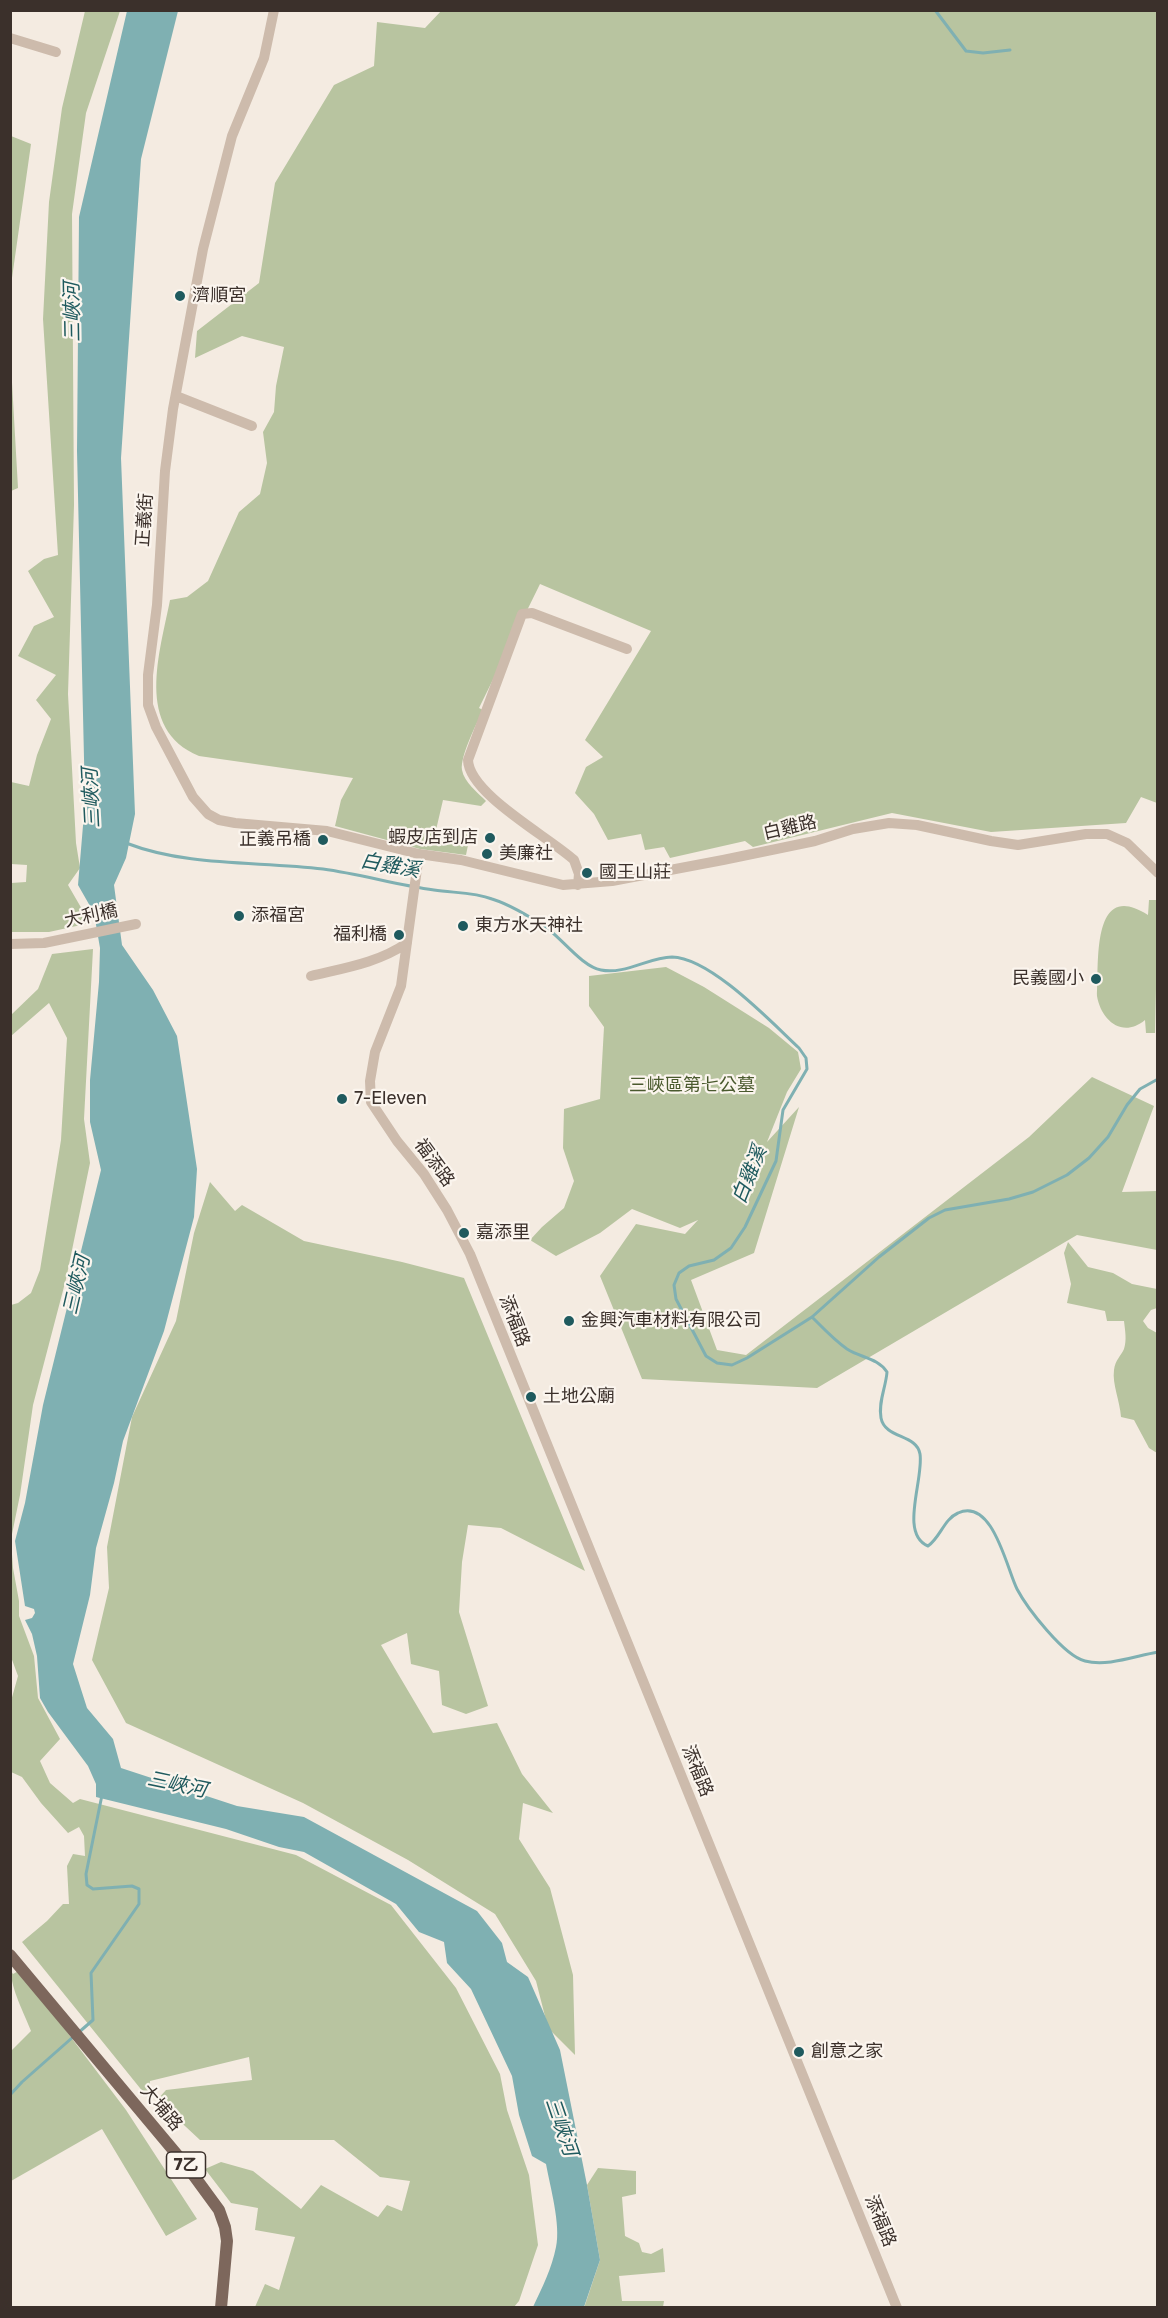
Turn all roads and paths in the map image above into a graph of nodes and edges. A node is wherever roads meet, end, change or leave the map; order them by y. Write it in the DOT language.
graph roads {
  1 [pos="274,10"];
  2 [pos="10,38"];
  3 [pos="56,52"];
  4 [pos="176,396"];
  5 [pos="252,426"];
  6 [pos="627,649"];
  7 [pos="418,854"];
  8 [pos="1158,873"];
  9 [pos="578,885"];
  10 [pos="136,924"];
  11 [pos="407,943"];
  12 [pos="10,944"];
  13 [pos="311,976"];
  14 [pos="466,1246"];
  15 [pos="10,1955"];
  16 [pos="221,2307"];
  17 [pos="897,2307"];
  1 -- 4 [label="street, 正義街"];
  2 -- 3 [label="street"];
  4 -- 5 [label="street"];
  4 -- 7 [label="street, 正義街"];
  6 -- 9 [label="street"];
  7 -- 9 [label="street, 白雞路"];
  7 -- 11 [label="street"];
  8 -- 9 [label="street, 白雞路"];
  10 -- 12 [label="street, 大利橋"];
  11 -- 13 [label="street"];
  11 -- 14 [label="street, 福添路"];
  14 -- 17 [label="street, 添福路"];
  15 -- 16 [label="main road, 大埔路 / 7乙"];
}
